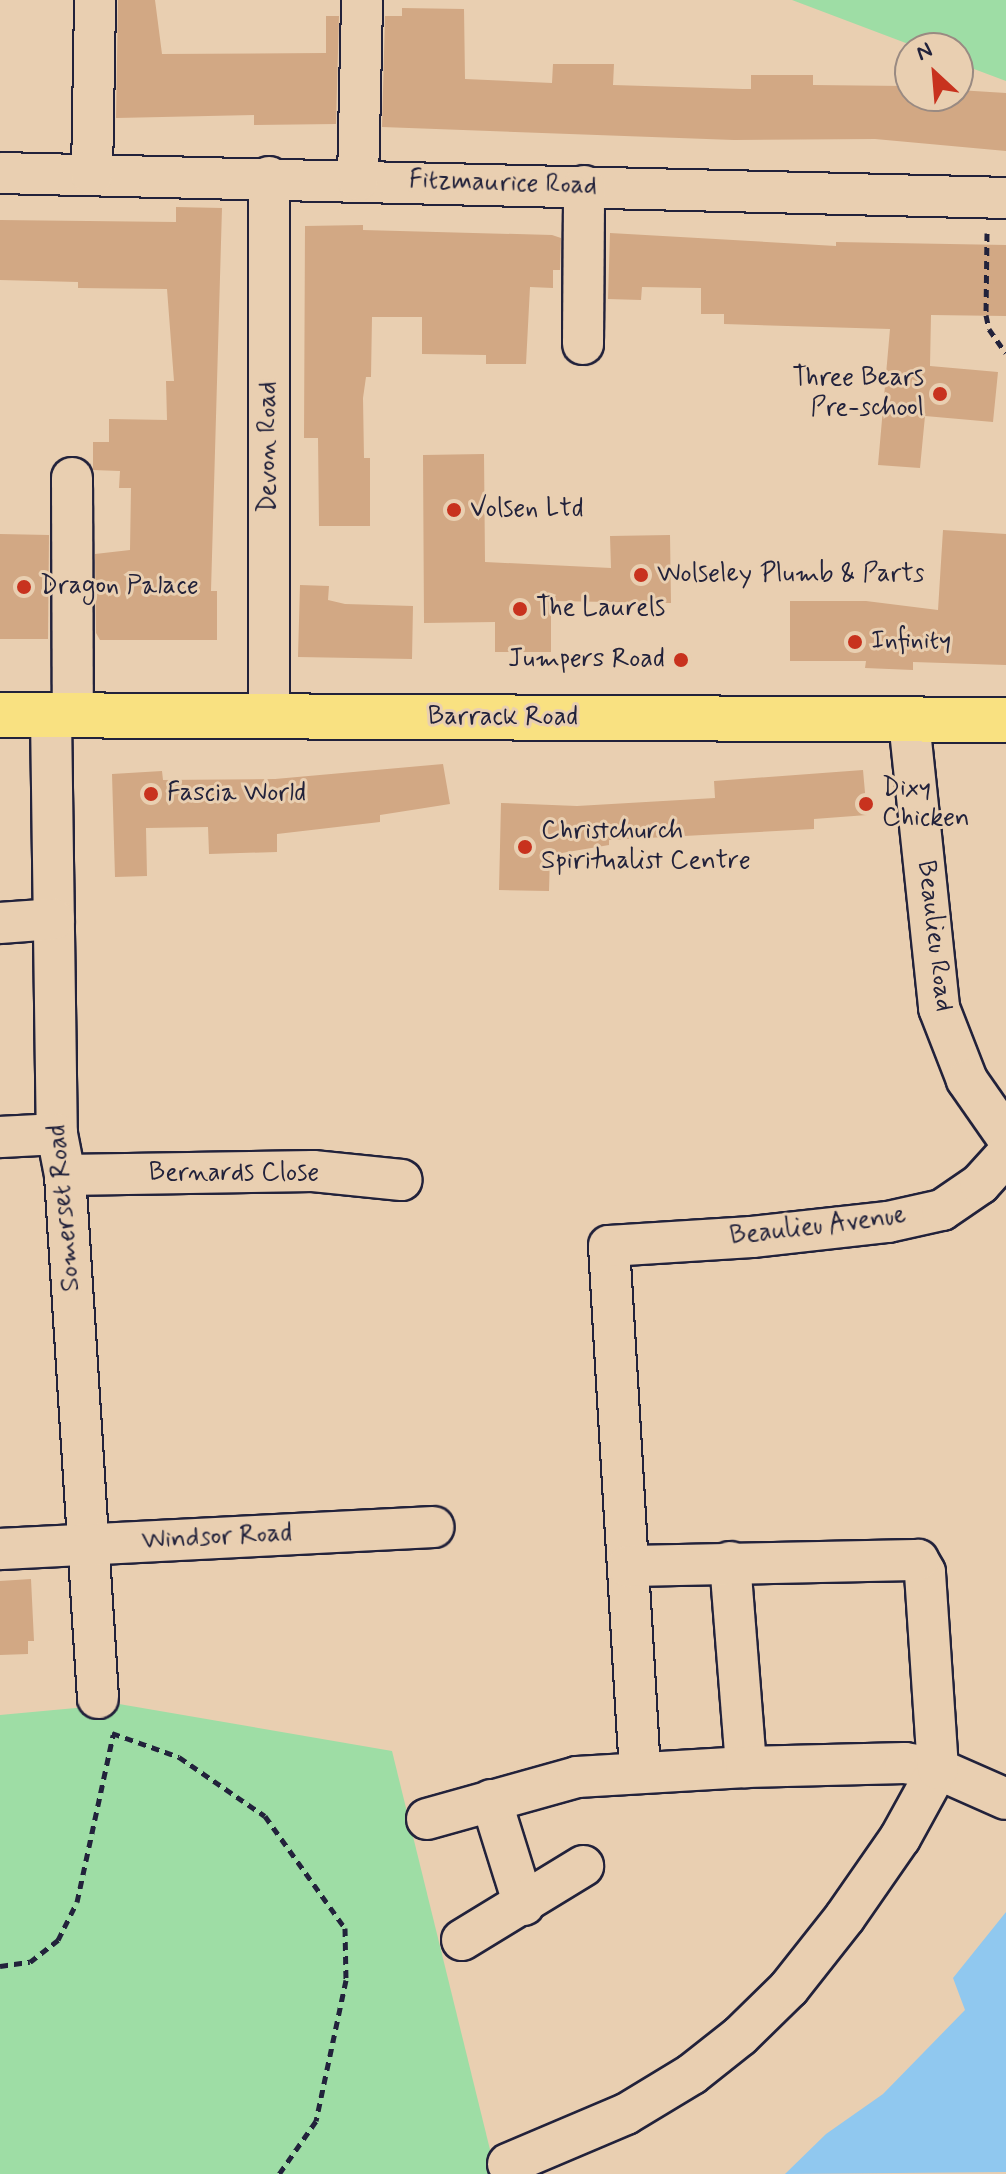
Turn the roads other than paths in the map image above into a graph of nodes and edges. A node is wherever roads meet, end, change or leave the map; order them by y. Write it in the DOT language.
graph roads {
  1 [pos="95,0"];
  2 [pos="362,0"];
  3 [pos="0,173"];
  4 [pos="92,175"];
  5 [pos="269,177"];
  6 [pos="358,180"];
  7 [pos="584,186"];
  8 [pos="998,198"];
  9 [pos="583,344"];
  10 [pos="72,478"];
  11 [pos="0,715"];
  12 [pos="62,716"];
  13 [pos="269,716"];
  14 [pos="1006,720"];
  15 [pos="909,721"];
  16 [pos="54,919"];
  17 [pos="0,923"];
  18 [pos="57,1134"];
  19 [pos="1006,1136"];
  20 [pos="0,1137"];
  21 [pos="1006,1155"];
  22 [pos="65,1175"];
  23 [pos="402,1180"];
  24 [pos="433,1527"];
  25 [pos="87,1545"];
  26 [pos="0,1549"];
  27 [pos="730,1562"];
  28 [pos="628,1566"];
  29 [pos="98,1698"];
  30 [pos="746,1767"];
  31 [pos="938,1769"];
  32 [pos="640,1772"];
  33 [pos="1006,1799"];
  34 [pos="491,1800"];
  35 [pos="427,1819"];
  36 [pos="583,1866"];
  37 [pos="524,1905"];
  38 [pos="462,1940"];
  39 [pos="508,2164"];
  1 -- 4 [label="street"];
  2 -- 6 [label="street"];
  3 -- 4 [label="street, Fitzmaurice Road"];
  4 -- 5 [label="street, Fitzmaurice Road"];
  5 -- 6 [label="street, Fitzmaurice Road"];
  5 -- 13 [label="street, Devon Road"];
  6 -- 7 [label="street, Fitzmaurice Road"];
  7 -- 8 [label="street, Fitzmaurice Road"];
  7 -- 9 [label="street"];
  10 -- 12 [label="street, Somerset Road"];
  11 -- 12 [label="main road, Barrack Road"];
  12 -- 13 [label="main road, Barrack Road"];
  12 -- 16 [label="street, Somerset Road"];
  13 -- 15 [label="main road, Barrack Road"];
  14 -- 15 [label="main road, Barrack Road"];
  15 -- 19 [label="street, Beaulieu Road"];
  16 -- 17 [label="street"];
  16 -- 18 [label="street, Somerset Road"];
  18 -- 20 [label="street"];
  18 -- 22 [label="street, Somerset Road"];
  21 -- 28 [label="street, Beaulieu Avenue"];
  22 -- 23 [label="street, Bernards Close"];
  22 -- 25 [label="street, Somerset Road"];
  24 -- 25 [label="street, Windsor Road"];
  25 -- 26 [label="street, Windsor Road"];
  25 -- 29 [label="street, Somerset Road"];
  27 -- 28 [label="street"];
  27 -- 30 [label="street"];
  27 -- 31 [label="street"];
  28 -- 32 [label="street"];
  30 -- 31 [label="street"];
  30 -- 32 [label="street"];
  31 -- 33 [label="street"];
  31 -- 39 [label="street"];
  32 -- 34 [label="street"];
  34 -- 35 [label="street"];
  34 -- 37 [label="street"];
  36 -- 37 [label="street"];
  37 -- 38 [label="street"];
}
